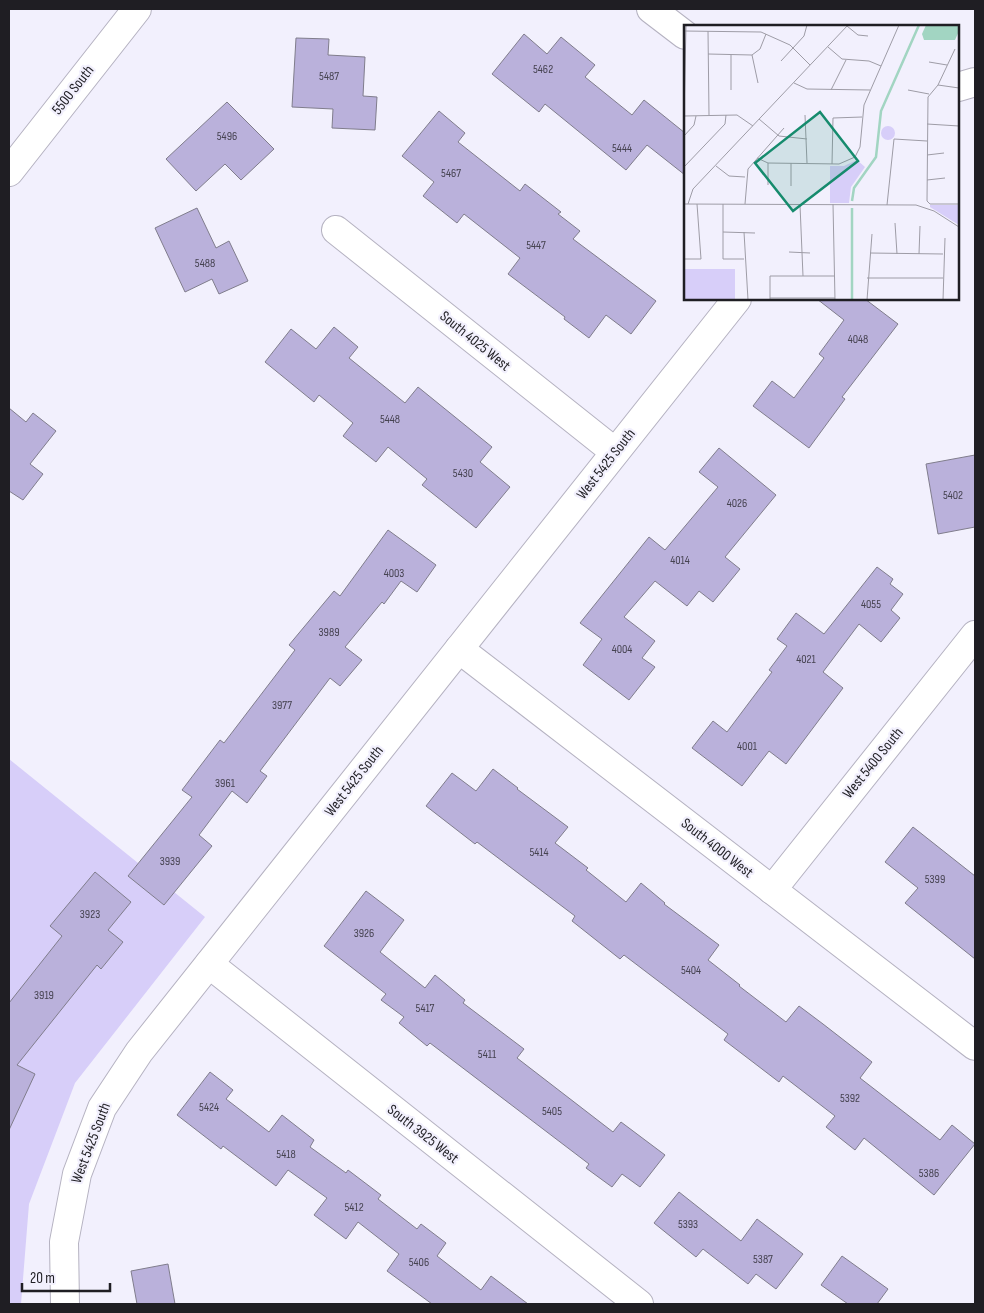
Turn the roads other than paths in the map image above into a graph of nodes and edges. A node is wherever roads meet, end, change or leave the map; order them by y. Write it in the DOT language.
graph roads {
  1 [pos="137,9"];
  2 [pos="651,9"];
  3 [pos="684,34"];
  4 [pos="975,82"];
  5 [pos="959,87"];
  6 [pos="12,161"];
  7 [pos="336,230"];
  8 [pos="736,300"];
  9 [pos="615,452"];
  10 [pos="975,635"];
  11 [pos="459,649"];
  12 [pos="772,890"];
  13 [pos="209,964"];
  14 [pos="975,1046"];
  15 [pos="66,1304"];
  16 [pos="639,1304"];
  1 -- 6 [label="street, 5500 South"];
  2 -- 3 [label="street"];
  4 -- 5 [label="street"];
  7 -- 9 [label="street, South 4025 West"];
  8 -- 9 [label="street, West 5425 South"];
  9 -- 11 [label="street, West 5425 South"];
  10 -- 12 [label="street, West 5400 South"];
  11 -- 12 [label="street, South 4000 West"];
  11 -- 13 [label="street, West 5425 South"];
  12 -- 14 [label="street, South 4000 West"];
  13 -- 15 [label="street, West 5425 South"];
  13 -- 16 [label="street, South 3925 West"];
}
